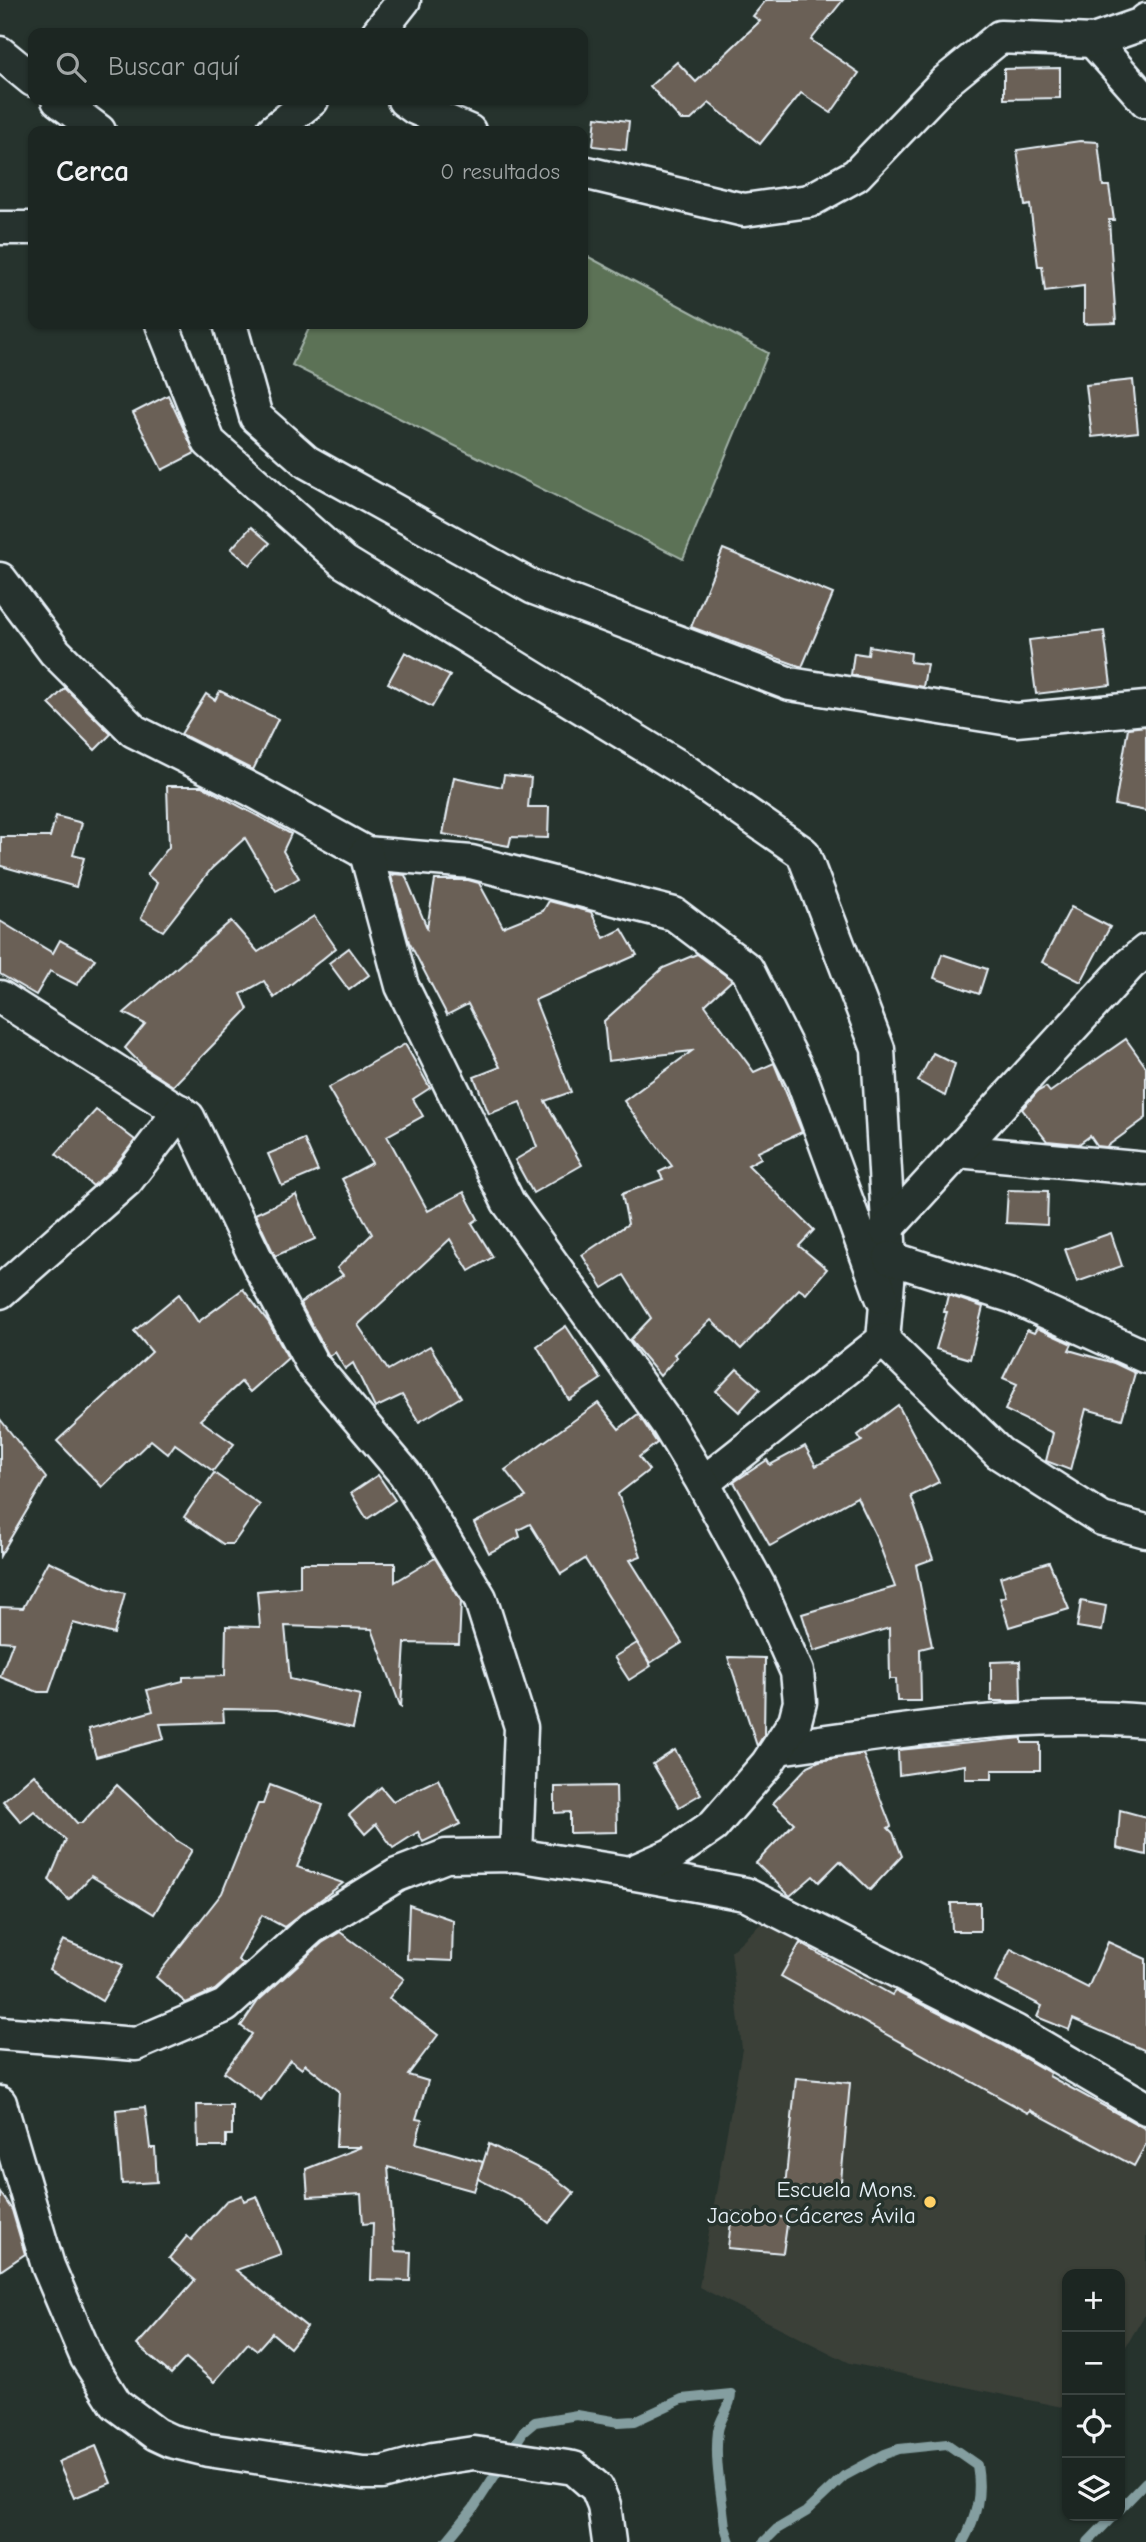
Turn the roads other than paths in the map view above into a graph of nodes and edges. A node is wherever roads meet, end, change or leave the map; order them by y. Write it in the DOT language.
graph roads {
  1 [pos="404,0"];
  2 [pos="1146,20"];
  3 [pos="382,28"];
  4 [pos="1093,41"];
  5 [pos="0,53"];
  6 [pos="28,76"];
  7 [pos="1146,101"];
  8 [pos="65,105"];
  9 [pos="306,105"];
  10 [pos="411,105"];
  11 [pos="92,126"];
  12 [pos="279,126"];
  13 [pos="457,126"];
  14 [pos="588,173"];
  15 [pos="0,228"];
  16 [pos="28,228"];
  17 [pos="164,329"];
  18 [pos="231,329"];
  19 [pos="0,579"];
  20 [pos="1146,708"];
  21 [pos="366,853"];
  22 [pos="1146,951"];
  23 [pos="0,997"];
  24 [pos="180,1111"];
  25 [pos="958,1151"];
  26 [pos="1146,1169"];
  27 [pos="888,1244"];
  28 [pos="0,1292"];
  29 [pos="886,1308"];
  30 [pos="883,1340"];
  31 [pos="1146,1357"];
  32 [pos="704,1483"];
  33 [pos="1146,1531"];
  34 [pos="1146,1721"];
  35 [pos="778,1748"];
  36 [pos="516,1855"];
  37 [pos="630,1873"];
  38 [pos="0,2033"];
  39 [pos="0,2103"];
  40 [pos="1146,2108"];
  41 [pos="609,2542"];
  1 -- 3 [label="street"];
  2 -- 4 [label="street"];
  4 -- 7 [label="street"];
  4 -- 14 [label="street"];
  5 -- 6 [label="street"];
  8 -- 11 [label="street"];
  9 -- 12 [label="street"];
  10 -- 13 [label="street"];
  15 -- 16 [label="street"];
  17 -- 27 [label="street"];
  18 -- 20 [label="street"];
  19 -- 21 [label="street"];
  21 -- 29 [label="street"];
  21 -- 32 [label="street"];
  22 -- 25 [label="street"];
  23 -- 24 [label="street"];
  24 -- 28 [label="street"];
  24 -- 36 [label="street"];
  25 -- 26 [label="street"];
  25 -- 27 [label="street"];
  27 -- 29 [label="street"];
  27 -- 31 [label="street"];
  29 -- 30 [label="street"];
  30 -- 32 [label="street"];
  30 -- 33 [label="street"];
  32 -- 35 [label="street"];
  34 -- 35 [label="street"];
  35 -- 37 [label="street"];
  36 -- 37 [label="street"];
  36 -- 38 [label="street"];
  37 -- 40 [label="street"];
  39 -- 41 [label="street"];
}
